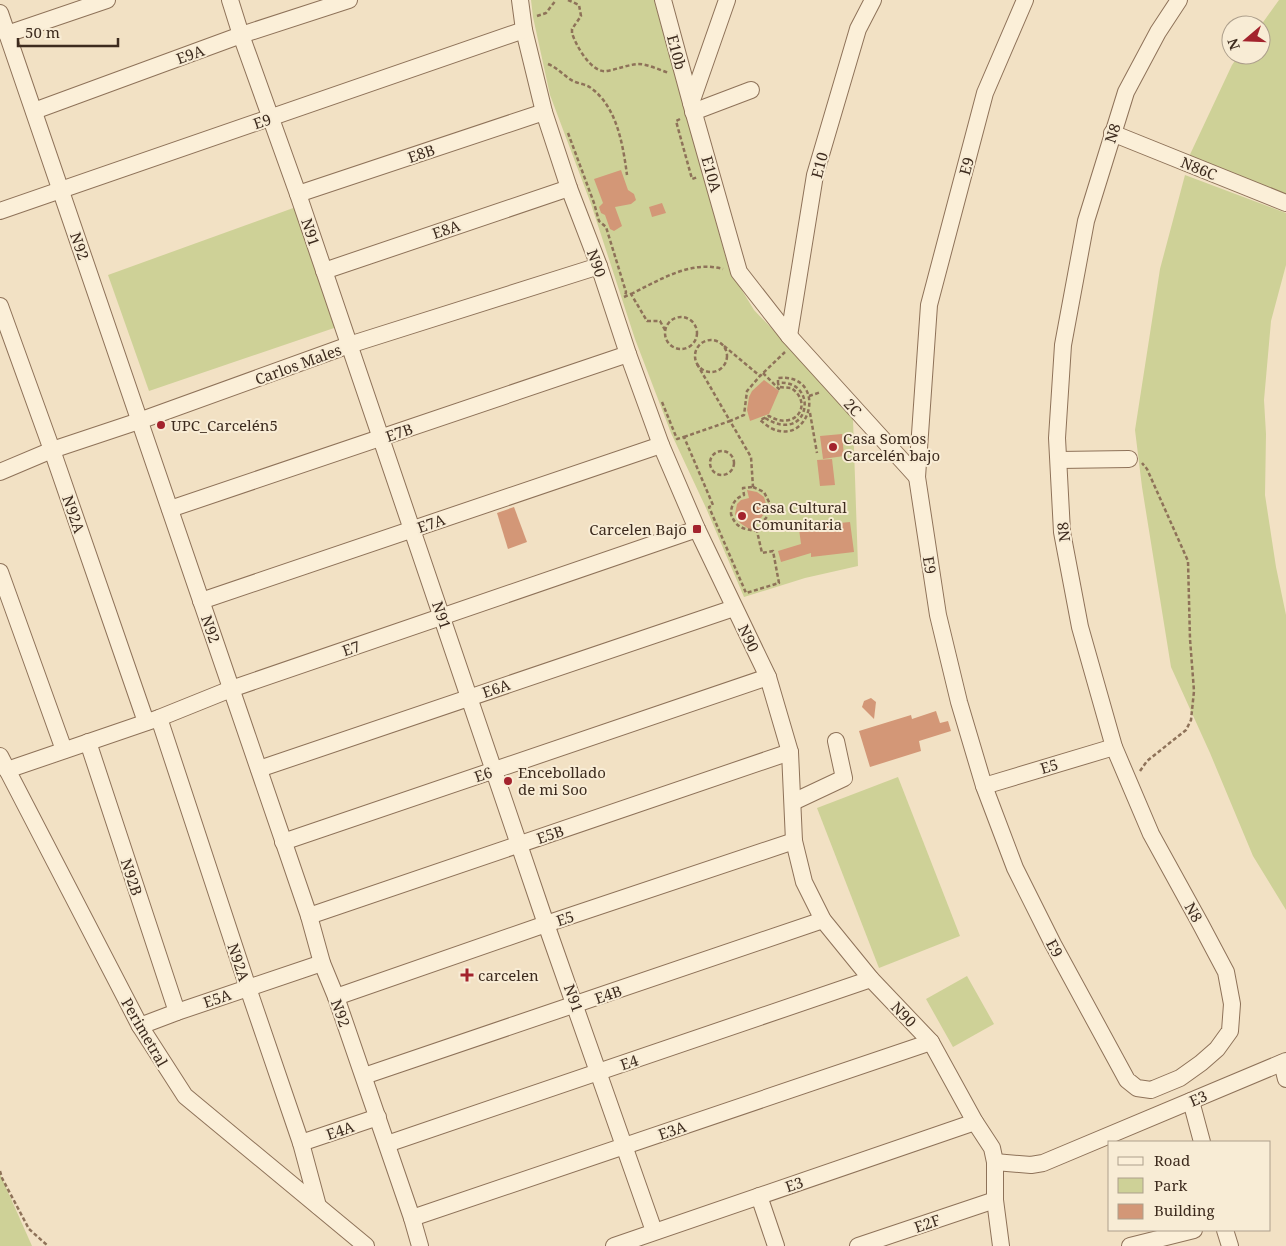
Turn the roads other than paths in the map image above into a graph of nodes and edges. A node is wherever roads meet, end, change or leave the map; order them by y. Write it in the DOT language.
graph roads {
  1 [pos="108,0"];
  2 [pos="230,0"];
  3 [pos="349,0"];
  4 [pos="520,0"];
  5 [pos="664,0"];
  6 [pos="727,0"];
  7 [pos="873,0"];
  8 [pos="1025,0"];
  9 [pos="1179,0"];
  10 [pos="0,13"];
  11 [pos="524,30"];
  12 [pos="7,34"];
  13 [pos="240,35"];
  14 [pos="751,90"];
  15 [pos="692,108"];
  16 [pos="34,111"];
  17 [pos="544,112"];
  18 [pos="271,118"];
  19 [pos="1112,133"];
  20 [pos="569,188"];
  21 [pos="60,190"];
  22 [pos="298,194"];
  23 [pos="1286,203"];
  24 [pos="0,211"];
  25 [pos="599,266"];
  26 [pos="324,271"];
  27 [pos="0,306"];
  28 [pos="788,343"];
  29 [pos="349,345"];
  30 [pos="628,354"];
  31 [pos="140,421"];
  32 [pos="381,438"];
  33 [pos="660,445"];
  34 [pos="52,450"];
  35 [pos="1129,459"];
  36 [pos="1059,460"];
  37 [pos="0,472"];
  38 [pos="917,477"];
  39 [pos="170,509"];
  40 [pos="412,529"];
  41 [pos="697,529"];
  42 [pos="0,572"];
  43 [pos="201,601"];
  44 [pos="734,608"];
  45 [pos="443,617"];
  46 [pos="768,677"];
  47 [pos="231,689"];
  48 [pos="470,697"];
  49 [pos="152,720"];
  50 [pos="836,741"];
  51 [pos="88,742"];
  52 [pos="1114,747"];
  53 [pos="64,750"];
  54 [pos="790,752"];
  55 [pos="3,763"];
  56 [pos="259,769"];
  57 [pos="495,770"];
  58 [pos="984,786"];
  59 [pos="792,802"];
  60 [pos="284,842"];
  61 [pos="794,842"];
  62 [pos="521,844"];
  63 [pos="309,916"];
  64 [pos="823,920"];
  65 [pos="546,924"];
  66 [pos="322,962"];
  67 [pos="871,980"];
  68 [pos="248,988"];
  69 [pos="336,997"];
  70 [pos="576,1004"];
  71 [pos="177,1012"];
  72 [pos="140,1026"];
  73 [pos="931,1042"];
  74 [pos="1284,1062"];
  75 [pos="599,1072"];
  76 [pos="364,1076"];
  77 [pos="1286,1079"];
  78 [pos="1151,1090"];
  79 [pos="1191,1100"];
  80 [pos="378,1117"];
  81 [pos="975,1122"];
  82 [pos="1202,1141"];
  83 [pos="301,1144"];
  84 [pos="387,1144"];
  85 [pos="625,1146"];
  86 [pos="995,1162"];
  87 [pos="759,1196"];
  88 [pos="995,1200"];
  89 [pos="318,1206"];
  90 [pos="412,1218"];
  91 [pos="654,1231"];
  92 [pos="1190,1231"];
  93 [pos="1225,1231"];
  94 [pos="366,1246"];
  95 [pos="420,1246"];
  96 [pos="614,1246"];
  97 [pos="776,1246"];
  98 [pos="858,1246"];
  99 [pos="1002,1246"];
  100 [pos="1130,1246"];
  101 [pos="1230,1246"];
  1 -- 12 [label="street"];
  2 -- 13 [label="street, N91"];
  3 -- 13 [label="street, E9A"];
  4 -- 11 [label="street, N90"];
  5 -- 15 [label="street, E10b"];
  6 -- 15 [label="street"];
  7 -- 28 [label="street, E10"];
  8 -- 38 [label="street, E9"];
  9 -- 19 [label="street, N8"];
  10 -- 12 [label="street, N92"];
  11 -- 17 [label="street, N90"];
  11 -- 18 [label="street, E9"];
  12 -- 16 [label="street, N92"];
  13 -- 16 [label="street, E9A"];
  13 -- 18 [label="street, N91"];
  14 -- 15 [label="street"];
  15 -- 28 [label="street, E10A"];
  16 -- 21 [label="street, N92"];
  17 -- 20 [label="street, N90"];
  17 -- 22 [label="street, E8B"];
  18 -- 21 [label="street, E9"];
  18 -- 22 [label="street, N91"];
  19 -- 23 [label="street, N86C"];
  19 -- 36 [label="street, N8"];
  20 -- 25 [label="street, N90"];
  20 -- 26 [label="street, E8A"];
  21 -- 24 [label="street, E9"];
  21 -- 31 [label="street, N92"];
  22 -- 26 [label="street, N91"];
  25 -- 29 [label="street, Carlos Males"];
  25 -- 30 [label="street, N90"];
  26 -- 29 [label="street, N91"];
  27 -- 34 [label="street, N92A"];
  28 -- 38 [label="street, 2C"];
  29 -- 31 [label="street, Carlos Males"];
  29 -- 32 [label="street, N91"];
  30 -- 32 [label="street, E7B"];
  30 -- 33 [label="street, N90"];
  31 -- 34 [label="street, Carlos Males"];
  31 -- 39 [label="street, N92"];
  32 -- 39 [label="street, E7B"];
  32 -- 40 [label="street, N91"];
  33 -- 40 [label="street, E7A"];
  33 -- 41 [label="street, N90"];
  34 -- 37 [label="street, Carlos Males"];
  34 -- 49 [label="street, N92A"];
  35 -- 36 [label="street"];
  36 -- 52 [label="street, N8"];
  38 -- 58 [label="street, E9"];
  39 -- 43 [label="street, N92"];
  40 -- 43 [label="street, E7A"];
  40 -- 45 [label="street, N91"];
  41 -- 44 [label="street, N90"];
  41 -- 45 [label="street, E7"];
  42 -- 53 [label="street"];
  43 -- 47 [label="street, N92"];
  44 -- 46 [label="street, N90"];
  44 -- 48 [label="street, E6A"];
  45 -- 47 [label="street, E7"];
  45 -- 48 [label="street, N91"];
  46 -- 54 [label="street, N90"];
  46 -- 57 [label="street, E6"];
  47 -- 49 [label="street, E7"];
  47 -- 56 [label="street, N92"];
  48 -- 56 [label="street, E6A"];
  48 -- 57 [label="street, N91"];
  49 -- 51 [label="street, E7"];
  49 -- 68 [label="street, N92A"];
  50 -- 59 [label="street"];
  51 -- 53 [label="street, E7"];
  51 -- 71 [label="street, N92B"];
  52 -- 58 [label="street, E5"];
  52 -- 78 [label="street, N8"];
  53 -- 55 [label="street, E7"];
  54 -- 59 [label="street, N90"];
  54 -- 62 [label="street, E5B"];
  55 -- 72 [label="street, Perimetral"];
  56 -- 60 [label="street, N92"];
  57 -- 60 [label="street, E6"];
  57 -- 62 [label="street, N91"];
  58 -- 78 [label="street, E9"];
  59 -- 61 [label="street, N90"];
  60 -- 63 [label="street, N92"];
  61 -- 64 [label="street, N90"];
  61 -- 65 [label="street, E5"];
  62 -- 63 [label="street, E5B"];
  62 -- 65 [label="street, N91"];
  63 -- 66 [label="street, N92"];
  64 -- 67 [label="street, N90"];
  64 -- 70 [label="street, E4B"];
  65 -- 69 [label="street, E5"];
  65 -- 70 [label="street, N91"];
  66 -- 68 [label="street, E5A"];
  66 -- 69 [label="street, N92"];
  67 -- 73 [label="street, N90"];
  67 -- 75 [label="street, E4"];
  68 -- 71 [label="street, E5A"];
  68 -- 83 [label="street, N92A"];
  69 -- 76 [label="street, N92"];
  70 -- 75 [label="street, N91"];
  70 -- 76 [label="street, E4B"];
  71 -- 72 [label="street, E5A"];
  72 -- 89 [label="street, Perimetral"];
  73 -- 81 [label="street, N90"];
  73 -- 85 [label="street, E3A"];
  74 -- 77 [label="street"];
  74 -- 79 [label="street, E3"];
  75 -- 84 [label="street, E4"];
  75 -- 85 [label="street, N91"];
  76 -- 80 [label="street, N92"];
  79 -- 82 [label="street"];
  79 -- 86 [label="street, E3"];
  80 -- 83 [label="street, E4A"];
  80 -- 84 [label="street, N92"];
  81 -- 86 [label="street, N90"];
  81 -- 87 [label="street, E3"];
  83 -- 89 [label="street, N92A"];
  84 -- 90 [label="street, N92"];
  85 -- 90 [label="street, E3A"];
  85 -- 91 [label="street, N91"];
  86 -- 88 [label="street, N90"];
  87 -- 91 [label="street, E3"];
  87 -- 97 [label="street"];
  88 -- 98 [label="street, E2F"];
  88 -- 99 [label="street, N90"];
  89 -- 94 [label="street, Perimetral"];
  90 -- 95 [label="street, N92"];
  91 -- 96 [label="street, E3"];
  92 -- 100 [label="street"];
  93 -- 101 [label="street"];
}
